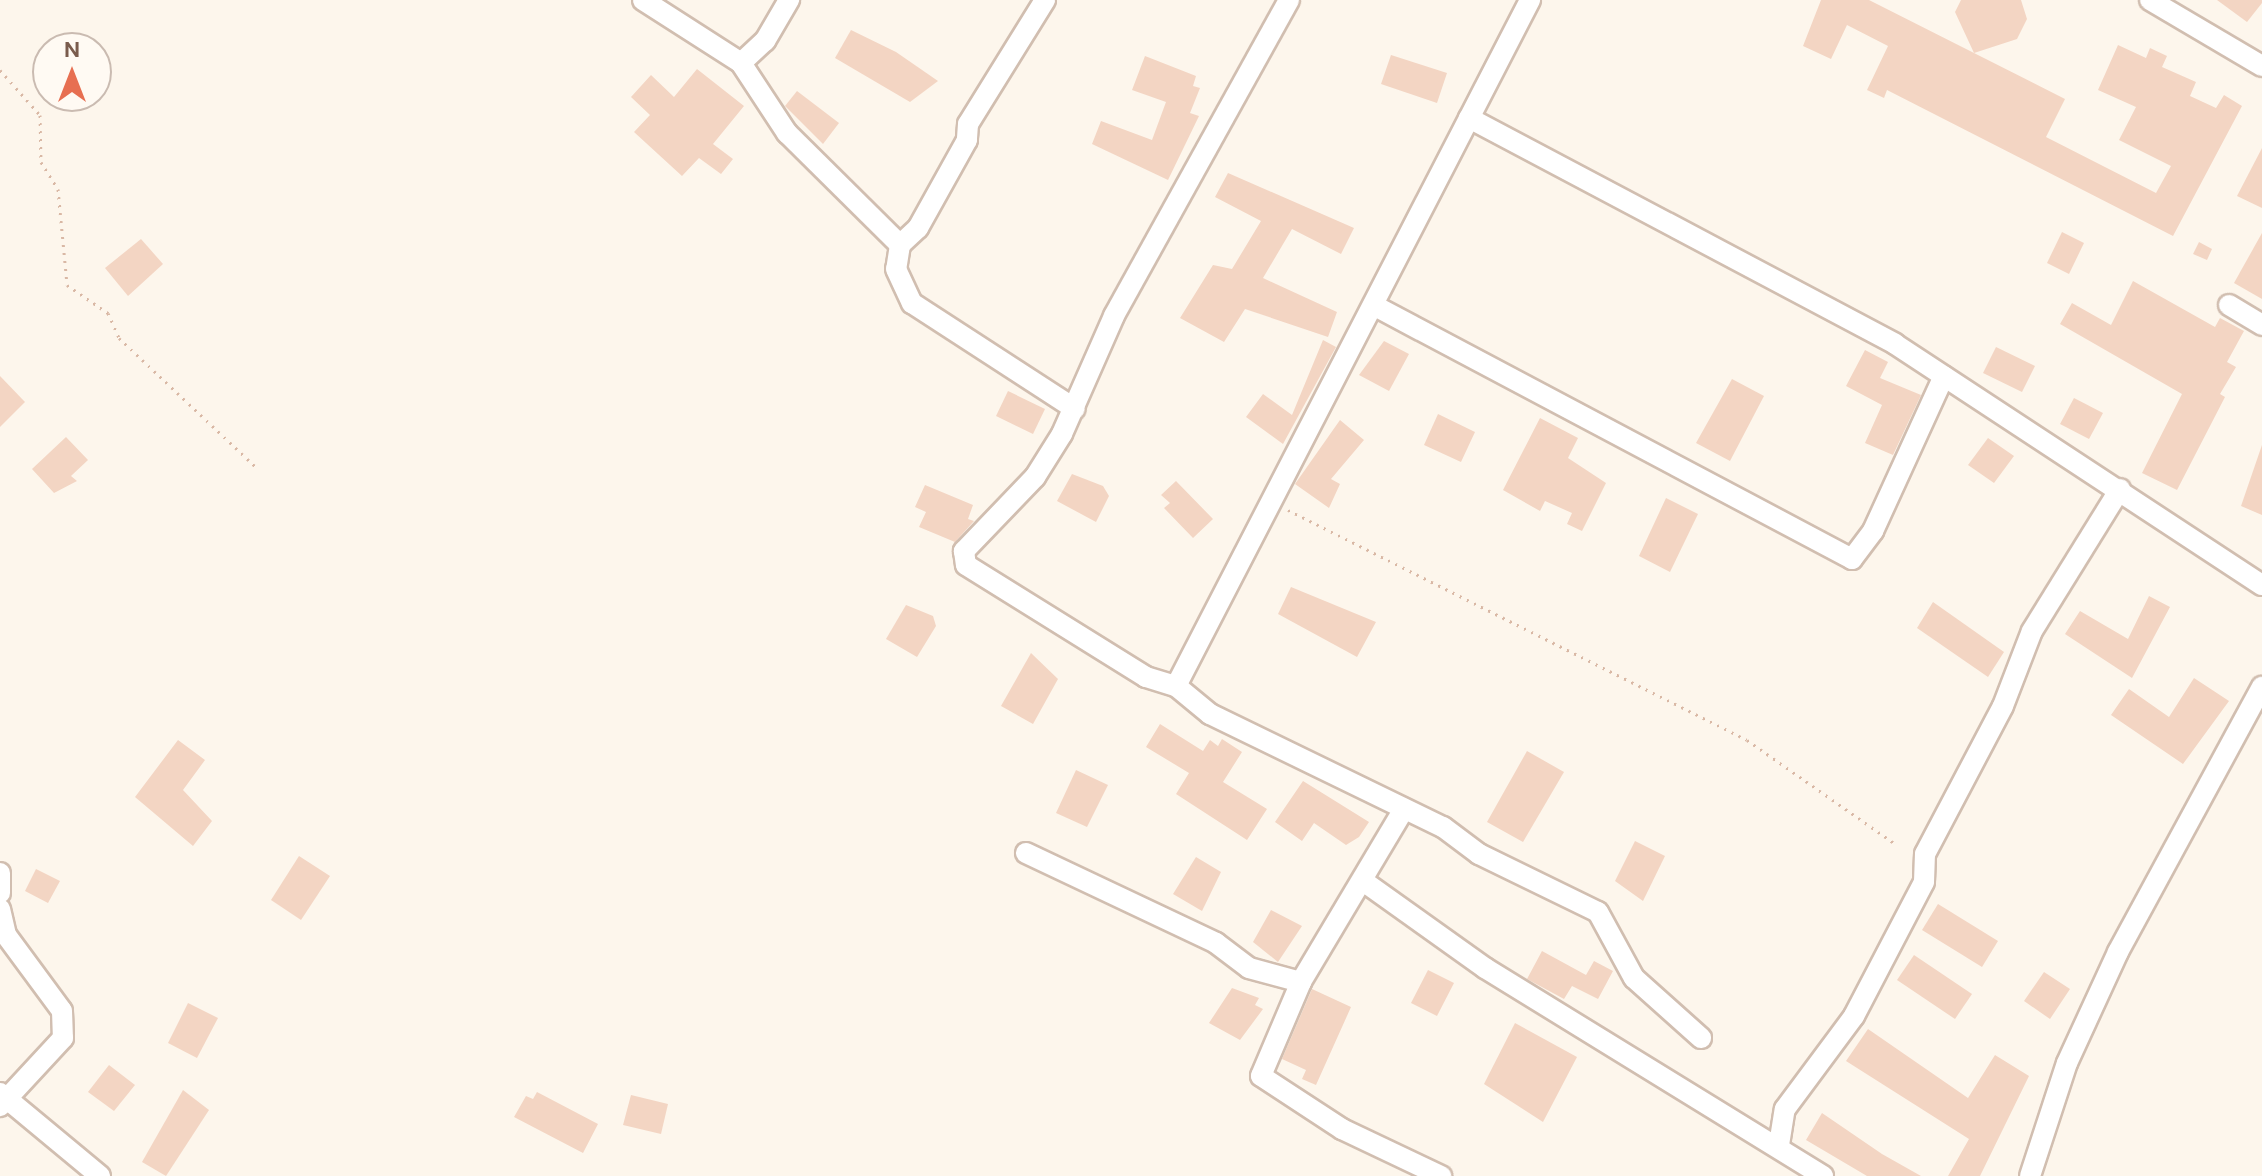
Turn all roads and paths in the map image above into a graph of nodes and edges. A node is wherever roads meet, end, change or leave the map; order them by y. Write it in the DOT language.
graph roads {
  1 [pos="643,0"];
  2 [pos="789,0"];
  3 [pos="1045,0"];
  4 [pos="1289,0"];
  5 [pos="1530,0"];
  6 [pos="2150,0"];
  7 [pos="741,63"];
  8 [pos="2262,66"];
  9 [pos="0,70"];
  10 [pos="1469,118"];
  11 [pos="900,245"];
  12 [pos="2229,305"];
  13 [pos="1375,306"];
  14 [pos="2262,325"];
  15 [pos="1944,376"];
  16 [pos="1075,409"];
  17 [pos="256,467"];
  18 [pos="2120,489"];
  19 [pos="1274,502"];
  20 [pos="2262,585"];
  21 [pos="1176,686"];
  22 [pos="2262,687"];
  23 [pos="1404,809"];
  24 [pos="1894,843"];
  25 [pos="1026,853"];
  26 [pos="0,873"];
  27 [pos="1363,881"];
  28 [pos="0,893"];
  29 [pos="0,909"];
  30 [pos="1301,982"];
  31 [pos="1701,1038"];
  32 [pos="2,1099"];
  33 [pos="1779,1145"];
  34 [pos="100,1176"];
  35 [pos="1441,1176"];
  36 [pos="1823,1176"];
  37 [pos="2030,1176"];
  1 -- 7 [label="street"];
  2 -- 7 [label="street"];
  3 -- 11 [label="street"];
  4 -- 16 [label="street"];
  5 -- 10 [label="street"];
  6 -- 8 [label="street"];
  7 -- 11 [label="street"];
  9 -- 17 [label="path"];
  10 -- 13 [label="street"];
  10 -- 15 [label="street"];
  11 -- 16 [label="street"];
  12 -- 14 [label="street"];
  13 -- 15 [label="street"];
  13 -- 19 [label="street"];
  15 -- 18 [label="street"];
  16 -- 21 [label="street"];
  18 -- 20 [label="street"];
  18 -- 33 [label="street"];
  19 -- 21 [label="street"];
  19 -- 24 [label="path"];
  21 -- 23 [label="street"];
  22 -- 37 [label="street"];
  23 -- 27 [label="street"];
  23 -- 31 [label="street"];
  25 -- 30 [label="street"];
  26 -- 28 [label="street"];
  27 -- 30 [label="street"];
  27 -- 33 [label="street"];
  29 -- 32 [label="street"];
  30 -- 35 [label="street"];
  32 -- 34 [label="street"];
  33 -- 36 [label="street"];
}
